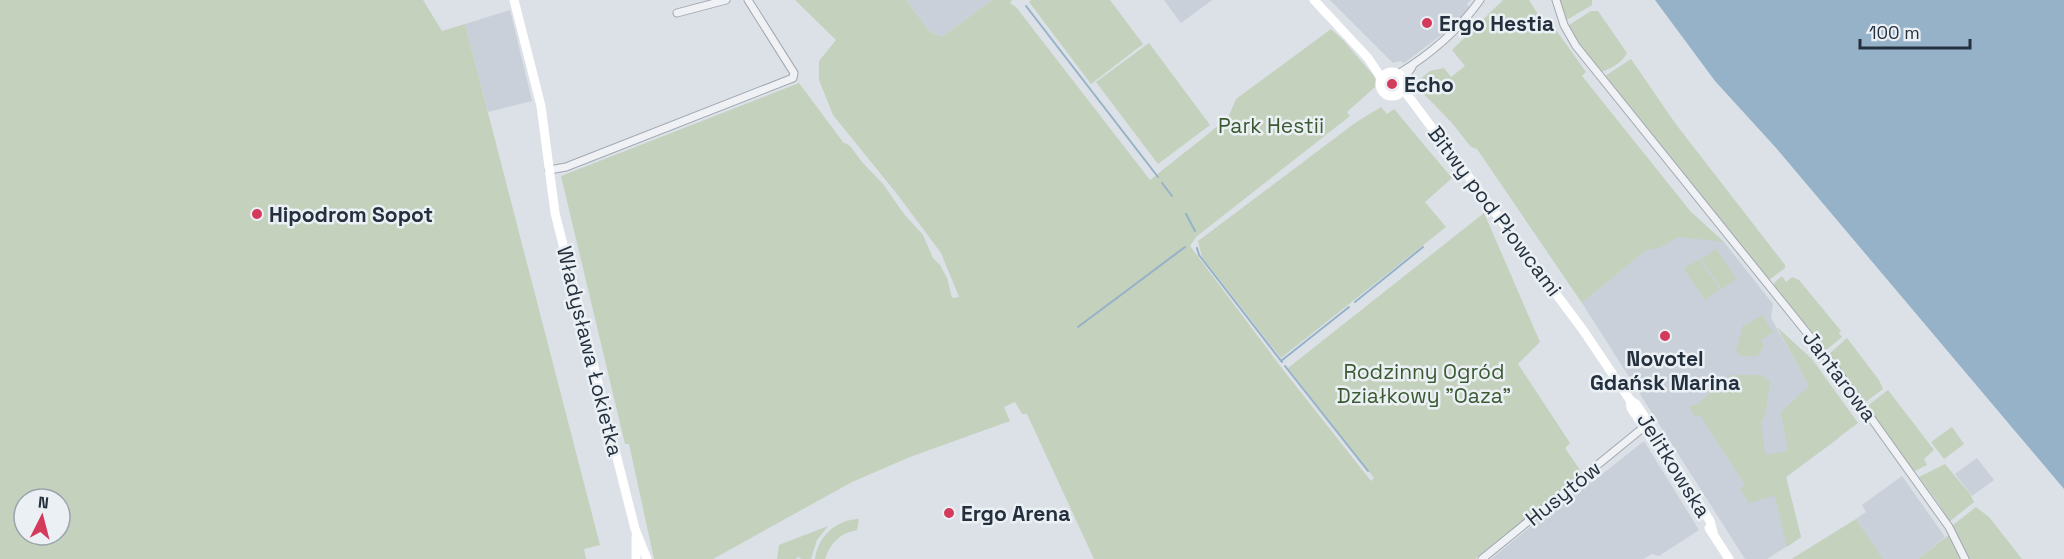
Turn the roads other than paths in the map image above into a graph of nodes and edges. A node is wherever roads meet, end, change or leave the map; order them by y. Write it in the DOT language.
graph roads {
  1 [pos="514,0"];
  2 [pos="726,0"];
  3 [pos="748,0"];
  4 [pos="1314,0"];
  5 [pos="1480,0"];
  6 [pos="1556,0"];
  7 [pos="677,13"];
  8 [pos="1385,76"];
  9 [pos="1401,84"];
  10 [pos="549,170"];
  11 [pos="1571,313"];
  12 [pos="1630,400"];
  13 [pos="1644,427"];
  14 [pos="636,532"];
  15 [pos="1713,532"];
  16 [pos="636,559"];
  17 [pos="647,559"];
  18 [pos="1482,559"];
  19 [pos="1729,559"];
  20 [pos="1965,559"];
  1 -- 10 [label="street, Władysława Łokietka"];
  2 -- 7 [label="street"];
  3 -- 10 [label="street"];
  4 -- 8 [label="street"];
  5 -- 9 [label="street"];
  6 -- 20 [label="street, Jantarowa"];
  8 -- 9 [label="street"];
  8 -- 9 [label="street, Bitwy pod Płowcami"];
  9 -- 11 [label="street, Bitwy pod Płowcami"];
  10 -- 14 [label="street, Władysława Łokietka"];
  11 -- 12 [label="street, Jelitkowska"];
  12 -- 13 [label="street, Jelitkowska"];
  12 -- 15 [label="street, Jelitkowska"];
  13 -- 15 [label="street, Jelitkowska"];
  13 -- 18 [label="street, Husytów"];
  14 -- 16 [label="street, Władysława Łokietka"];
  14 -- 17 [label="street, Władysława Łokietka"];
  15 -- 19 [label="street, Jelitkowska"];
}
